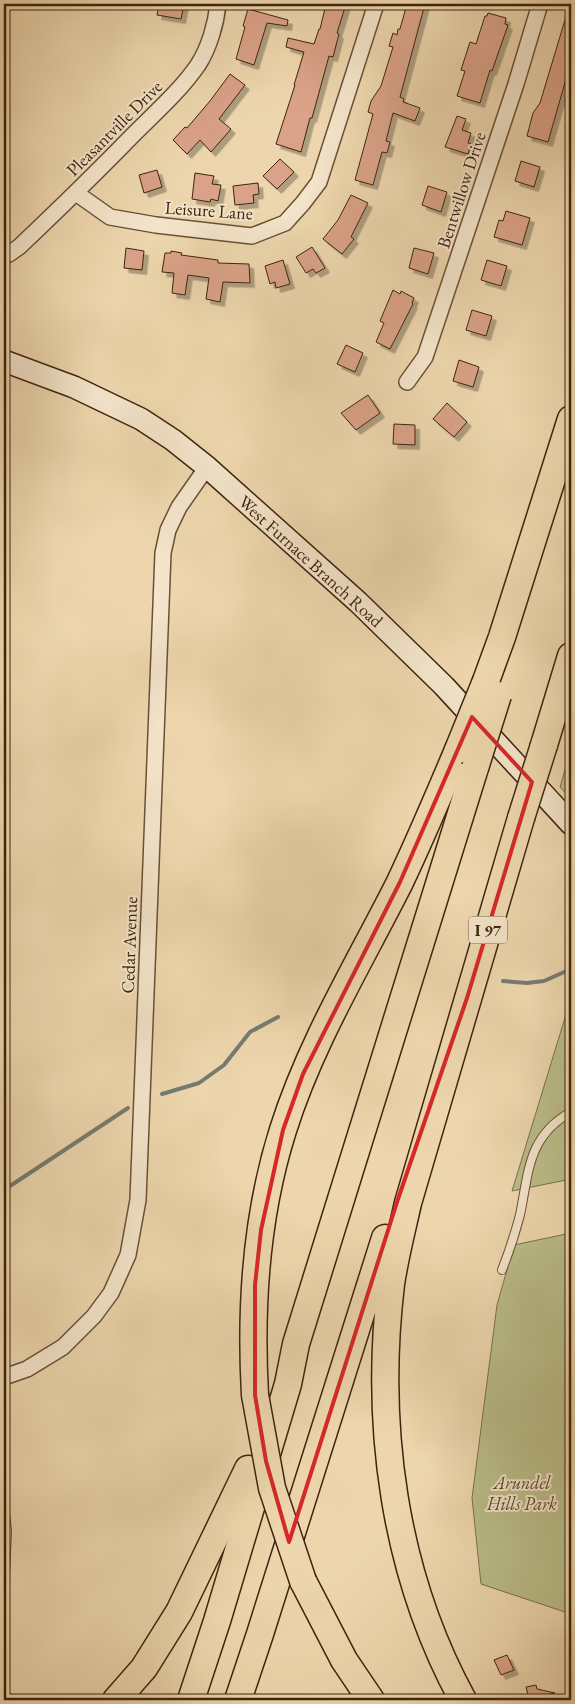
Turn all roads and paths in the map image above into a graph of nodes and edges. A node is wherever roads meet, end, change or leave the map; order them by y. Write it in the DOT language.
graph roads {
  1 [pos="218,4"];
  2 [pos="376,4"];
  3 [pos="540,4"];
  4 [pos="76,193"];
  5 [pos="4,256"];
  6 [pos="4,361"];
  7 [pos="406,382"];
  8 [pos="571,419"];
  9 [pos="571,452"];
  10 [pos="206,467"];
  11 [pos="571,656"];
  12 [pos="492,688"];
  13 [pos="467,759"];
  14 [pos="571,824"];
  15 [pos="467,998"];
  16 [pos="571,1112"];
  17 [pos="502,1270"];
  18 [pos="296,1344"];
  19 [pos="4,1377"];
  20 [pos="4,1504"];
  21 [pos="4,1596"];
  22 [pos="116,1700"];
  23 [pos="191,1700"];
  24 [pos="238,1700"];
  25 [pos="371,1700"];
  26 [pos="463,1700"];
  1 -- 4 [label="street, Pleasantville Drive"];
  2 -- 4 [label="street, Leisure Lane"];
  3 -- 7 [label="street, Bentwillow Drive"];
  4 -- 5 [label="street, Pleasantville Drive"];
  6 -- 10 [label="main road, West Furnace Branch Road"];
  8 -- 12 [label="highway"];
  9 -- 12 [label="highway"];
  10 -- 14 [label="main road, West Furnace Branch Road"];
  10 -- 19 [label="street, Cedar Avenue"];
  11 -- 15 [label="highway, I 97, bridge"];
  12 -- 13 [label="highway, bridge"];
  13 -- 18 [label="highway"];
  13 -- 25 [label="highway, bridge"];
  15 -- 24 [label="highway"];
  15 -- 26 [label="highway"];
  16 -- 17 [label="lane"];
  18 -- 22 [label="highway"];
  18 -- 23 [label="highway"];
  20 -- 21 [label="lane"];
}
